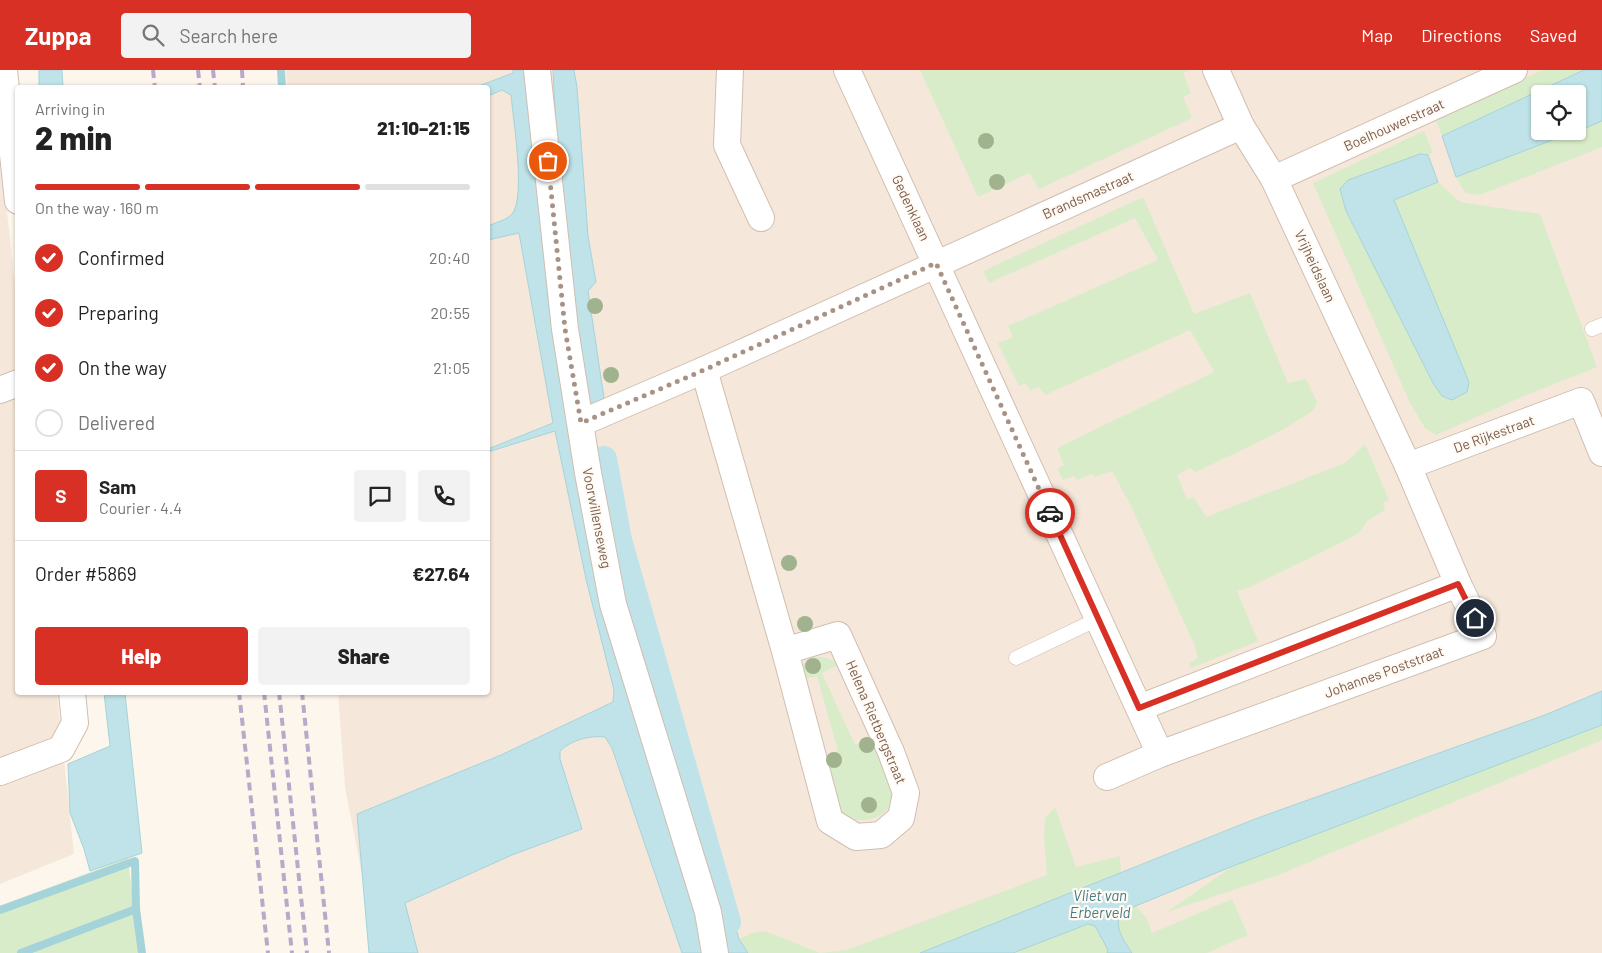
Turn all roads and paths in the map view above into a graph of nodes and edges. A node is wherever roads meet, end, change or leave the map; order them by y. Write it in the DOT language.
graph roads {
  1 [pos="4,70"];
  2 [pos="537,70"];
  3 [pos="730,70"];
  4 [pos="847,70"];
  5 [pos="1216,70"];
  6 [pos="1514,70"];
  7 [pos="1240,126"];
  8 [pos="15,173"];
  9 [pos="1274,179"];
  10 [pos="762,218"];
  11 [pos="936,263"];
  12 [pos="704,370"];
  13 [pos="15,384"];
  14 [pos="0,390"];
  15 [pos="581,423"];
  16 [pos="1602,453"];
  17 [pos="1408,466"];
  18 [pos="1458,584"];
  19 [pos="1098,619"];
  20 [pos="785,651"];
  21 [pos="1016,658"];
  22 [pos="72,695"];
  23 [pos="1139,708"];
  24 [pos="1160,754"];
  25 [pos="0,772"];
  26 [pos="1107,777"];
  27 [pos="715,953"];
  1 -- 8 [label="street"];
  2 -- 15 [label="street, Voorwillenseweg"];
  3 -- 10 [label="street"];
  4 -- 11 [label="street, Gedenklaan"];
  5 -- 7 [label="street, Vrijheidslaan"];
  6 -- 9 [label="street, Boelhouwerstraat"];
  7 -- 9 [label="street, Vrijheidslaan"];
  7 -- 11 [label="street, Brandsmastraat"];
  9 -- 17 [label="street, Vrijheidslaan"];
  11 -- 12 [label="street, Brandsmastraat"];
  11 -- 19 [label="street, Gedenklaan"];
  12 -- 15 [label="street, Brandsmastraat"];
  12 -- 20 [label="street, Helena Rietbergstraat"];
  13 -- 14 [label="street"];
  15 -- 27 [label="street, Voorwillenseweg"];
  16 -- 17 [label="street, De Rijkestraat"];
  17 -- 18 [label="street, Vrijheidslaan"];
  18 -- 23 [label="street"];
  18 -- 24 [label="street, Johannes Poststraat"];
  19 -- 21 [label="lane"];
  19 -- 23 [label="street, Gedenklaan"];
  20 -- 20 [label="street, Helena Rietbergstraat"];
  22 -- 25 [label="street"];
  23 -- 24 [label="street, Gedenklaan"];
  24 -- 26 [label="street, Johannes Poststraat"];
}
